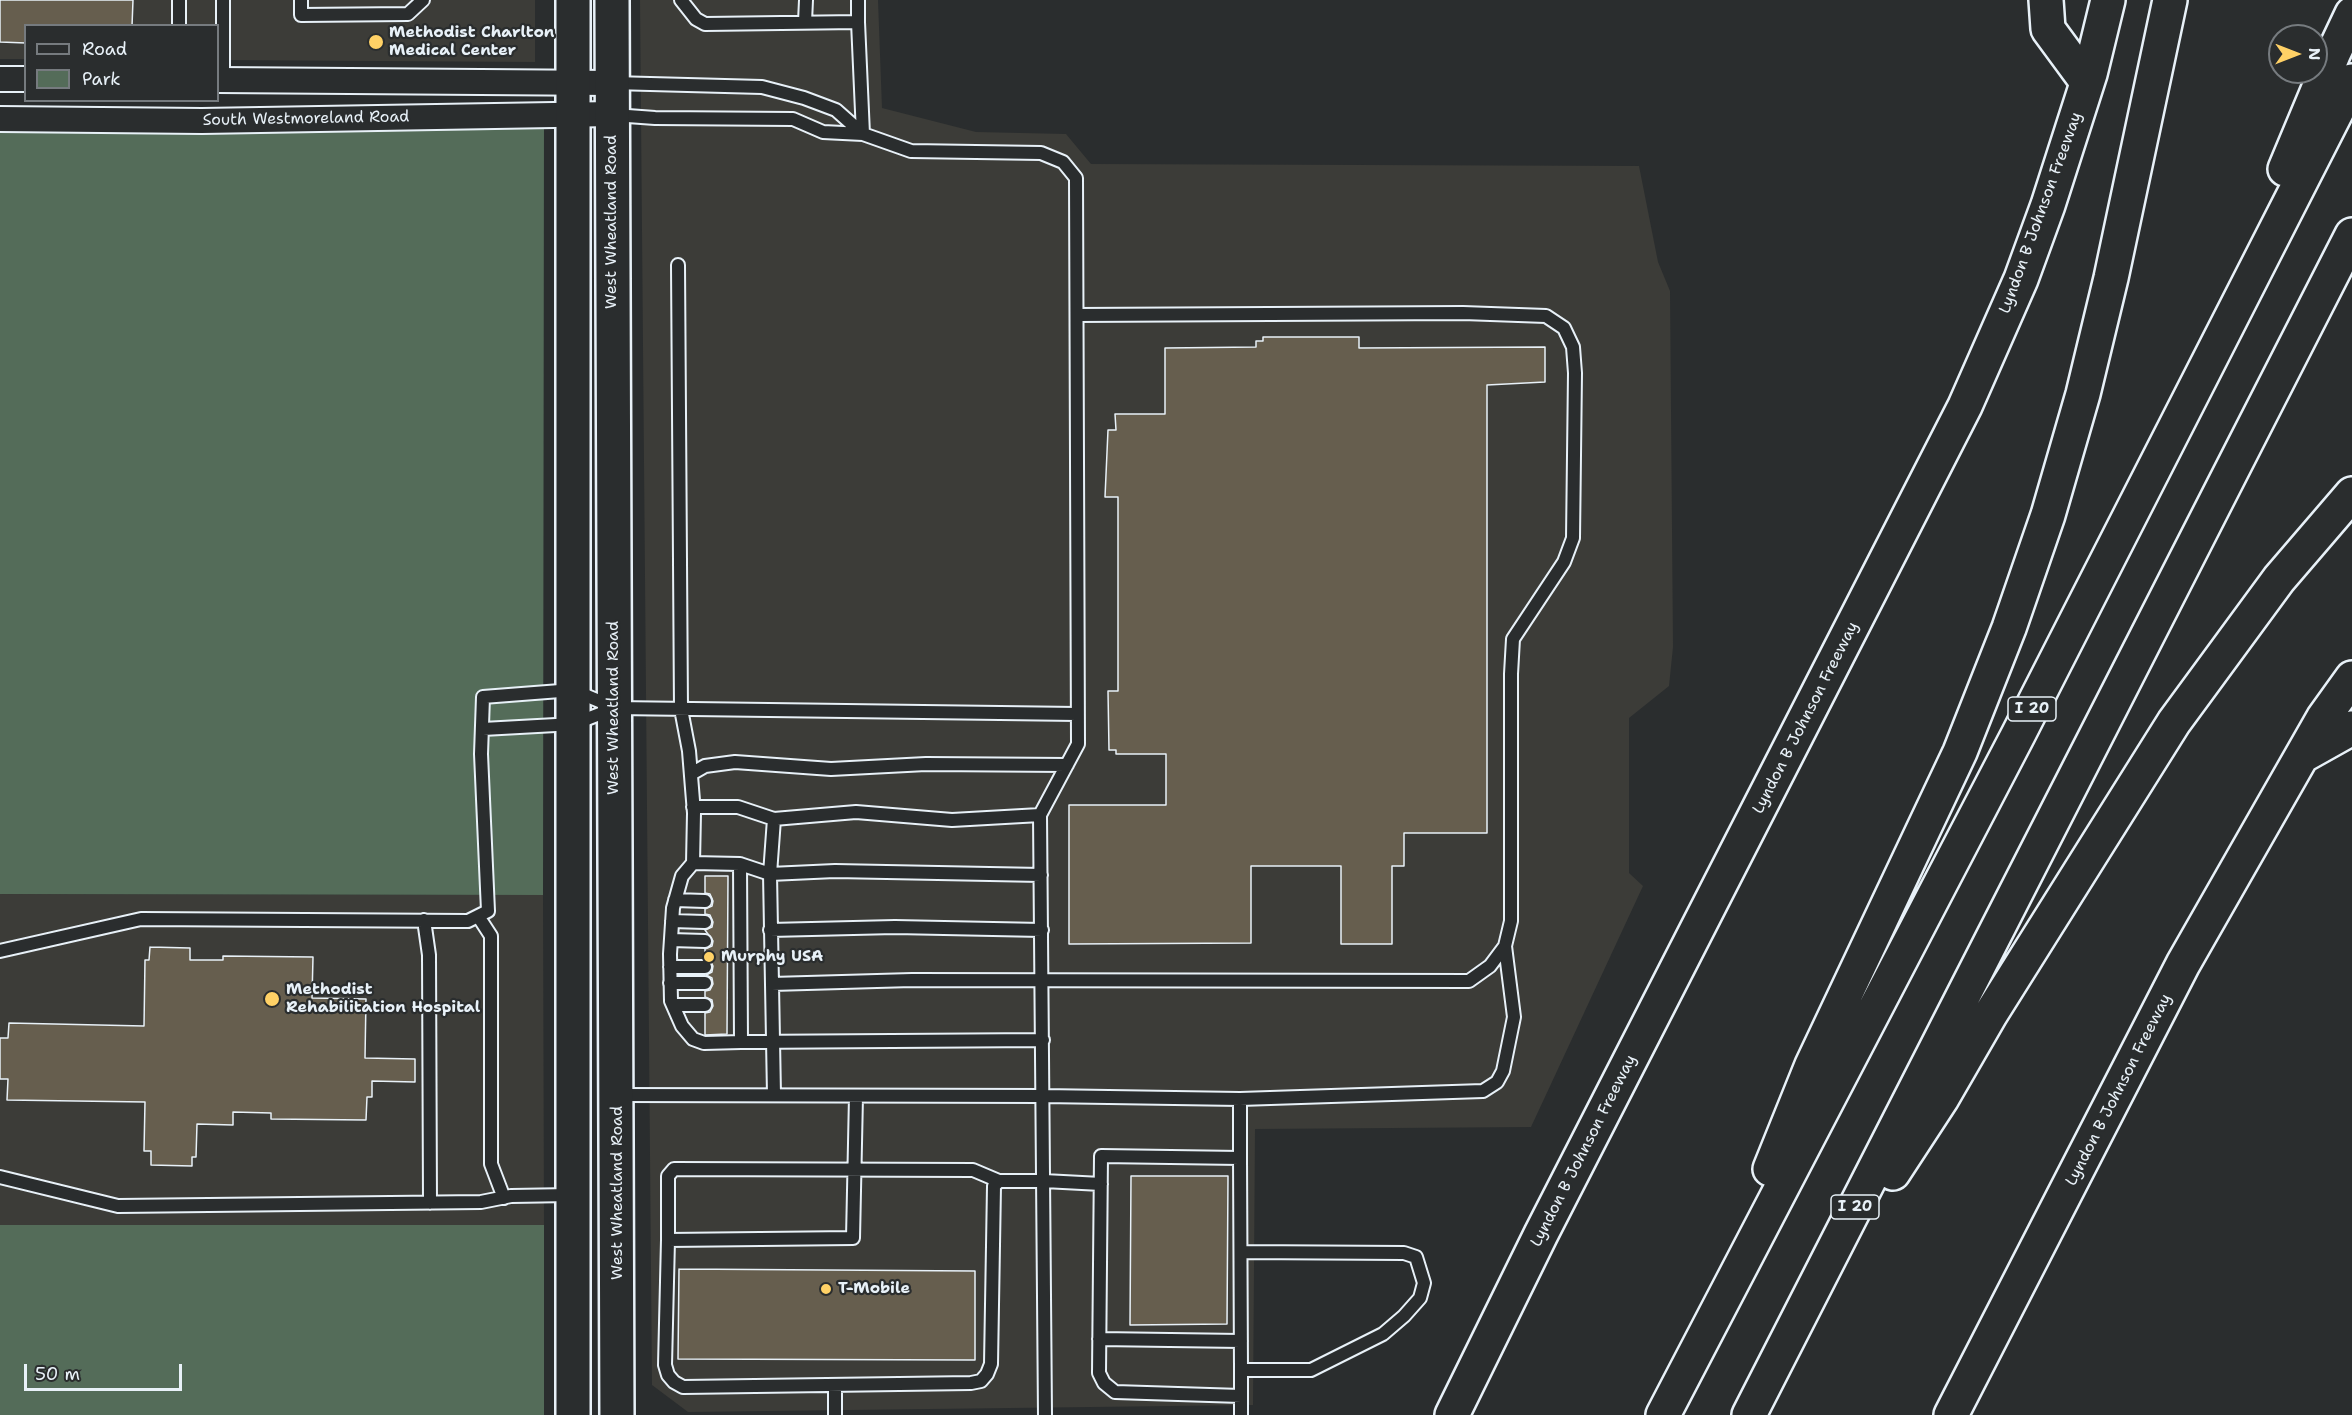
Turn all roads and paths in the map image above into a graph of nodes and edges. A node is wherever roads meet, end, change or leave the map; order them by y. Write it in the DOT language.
graph roads {
  1 [pos="179,0"];
  2 [pos="223,0"];
  3 [pos="301,0"];
  4 [pos="423,0"];
  5 [pos="573,0"];
  6 [pos="612,0"];
  7 [pos="681,0"];
  8 [pos="806,0"];
  9 [pos="858,0"];
  10 [pos="2046,0"];
  11 [pos="2108,0"];
  12 [pos="2170,0"];
  13 [pos="2352,14"];
  14 [pos="805,22"];
  15 [pos="858,22"];
  16 [pos="179,24"];
  17 [pos="219,29"];
  18 [pos="0,79"];
  19 [pos="24,79"];
  20 [pos="2352,81"];
  21 [pos="2087,82"];
  22 [pos="219,95"];
  23 [pos="219,95"];
  24 [pos="573,98"];
  25 [pos="612,98"];
  26 [pos="149,102"];
  27 [pos="0,119"];
  28 [pos="863,134"];
  29 [pos="2352,236"];
  30 [pos="678,265"];
  31 [pos="2352,287"];
  32 [pos="1077,315"];
  33 [pos="2189,399"];
  34 [pos="2253,429"];
  35 [pos="2352,494"];
  36 [pos="2352,678"];
  37 [pos="573,690"];
  38 [pos="615,708"];
  39 [pos="681,709"];
  40 [pos="1077,714"];
  41 [pos="2338,722"];
  42 [pos="574,724"];
  43 [pos="483,729"];
  44 [pos="1067,765"];
  45 [pos="691,774"];
  46 [pos="693,807"];
  47 [pos="1040,815"];
  48 [pos="774,819"];
  49 [pos="693,863"];
  50 [pos="740,864"];
  51 [pos="770,874"];
  52 [pos="1041,875"];
  53 [pos="675,900"];
  54 [pos="705,901"];
  55 [pos="478,916"];
  56 [pos="424,920"];
  57 [pos="672,921"];
  58 [pos="705,922"];
  59 [pos="770,930"];
  60 [pos="1042,930"];
  61 [pos="671,940"];
  62 [pos="705,940"];
  63 [pos="1505,946"];
  64 [pos="0,951"];
  65 [pos="670,967"];
  66 [pos="705,967"];
  67 [pos="1043,981"];
  68 [pos="670,983"];
  69 [pos="705,983"];
  70 [pos="772,984"];
  71 [pos="673,1005"];
  72 [pos="705,1005"];
  73 [pos="727,1006"];
  74 [pos="740,1006"];
  75 [pos="1043,1041"];
  76 [pos="741,1042"];
  77 [pos="773,1042"];
  78 [pos="618,1095"];
  79 [pos="774,1095"];
  80 [pos="856,1096"];
  81 [pos="1043,1096"];
  82 [pos="1240,1099"];
  83 [pos="1240,1158"];
  84 [pos="854,1170"];
  85 [pos="0,1177"];
  86 [pos="999,1181"];
  87 [pos="1044,1181"];
  88 [pos="1101,1184"];
  89 [pos="572,1195"];
  90 [pos="504,1198"];
  91 [pos="430,1203"];
  92 [pos="668,1240"];
  93 [pos="1241,1252"];
  94 [pos="1791,1331"];
  95 [pos="1704,1333"];
  96 [pos="1099,1339"];
  97 [pos="1241,1341"];
  98 [pos="1241,1370"];
  99 [pos="835,1386"];
  100 [pos="1241,1396"];
  101 [pos="573,1415"];
  102 [pos="617,1415"];
  103 [pos="834,1415"];
  104 [pos="1045,1415"];
  105 [pos="1241,1415"];
  106 [pos="1452,1415"];
  107 [pos="1663,1415"];
  108 [pos="1749,1415"];
  109 [pos="1951,1415"];
  1 -- 16 [label="lane"];
  2 -- 17 [label="lane"];
  3 -- 4 [label="lane"];
  5 -- 24 [label="main road"];
  6 -- 25 [label="main road, West Wheatland Road"];
  7 -- 14 [label="lane"];
  8 -- 14 [label="lane"];
  9 -- 15 [label="lane"];
  10 -- 21 [label="main road"];
  11 -- 21 [label="main road, Lyndon B Johnson Freeway"];
  12 -- 95 [label="main road"];
  13 -- 33 [label="main road"];
  14 -- 15 [label="lane"];
  15 -- 28 [label="lane"];
  18 -- 19 [label="street"];
  20 -- 33 [label="main road, I 20"];
  21 -- 106 [label="main road, Lyndon B Johnson Freeway"];
  22 -- 24 [label="street, South Westmoreland Road"];
  23 -- 24 [label="street, South Westmoreland Road"];
  24 -- 25 [label="street, South Westmoreland Road"];
  24 -- 37 [label="main road"];
  25 -- 28 [label="lane"];
  25 -- 28 [label="lane"];
  25 -- 38 [label="main road, West Wheatland Road"];
  26 -- 27 [label="street, South Westmoreland Road"];
  28 -- 32 [label="lane"];
  29 -- 34 [label="main road, I 20"];
  30 -- 39 [label="lane"];
  31 -- 34 [label="main road"];
  32 -- 40 [label="lane"];
  32 -- 63 [label="lane"];
  33 -- 95 [label="main road, I 20"];
  34 -- 94 [label="main road, I 20"];
  35 -- 94 [label="main road"];
  36 -- 41 [label="main road, Lyndon B Johnson Freeway"];
  37 -- 38 [label="lane"];
  37 -- 42 [label="main road"];
  37 -- 43 [label="lane"];
  38 -- 39 [label="lane"];
  38 -- 42 [label="lane"];
  38 -- 78 [label="main road, West Wheatland Road"];
  39 -- 40 [label="lane"];
  39 -- 45 [label="lane"];
  40 -- 44 [label="lane"];
  41 -- 109 [label="main road, Lyndon B Johnson Freeway"];
  42 -- 43 [label="lane"];
  42 -- 89 [label="main road"];
  43 -- 55 [label="lane"];
  44 -- 45 [label="lane"];
  44 -- 47 [label="lane"];
  45 -- 46 [label="lane"];
  46 -- 48 [label="lane"];
  46 -- 49 [label="lane"];
  47 -- 48 [label="lane"];
  47 -- 52 [label="lane"];
  48 -- 51 [label="lane"];
  49 -- 50 [label="lane"];
  49 -- 53 [label="lane"];
  50 -- 51 [label="lane"];
  50 -- 74 [label="lane"];
  51 -- 52 [label="lane"];
  51 -- 59 [label="lane"];
  52 -- 60 [label="lane"];
  53 -- 54 [label="lane"];
  53 -- 57 [label="lane"];
  55 -- 56 [label="lane"];
  55 -- 90 [label="lane"];
  56 -- 64 [label="lane"];
  56 -- 91 [label="lane"];
  57 -- 58 [label="lane"];
  57 -- 61 [label="lane"];
  59 -- 60 [label="lane"];
  59 -- 70 [label="lane"];
  60 -- 67 [label="lane"];
  61 -- 62 [label="lane"];
  61 -- 65 [label="lane"];
  63 -- 67 [label="lane"];
  63 -- 82 [label="lane"];
  65 -- 66 [label="lane"];
  65 -- 68 [label="lane"];
  67 -- 70 [label="lane"];
  67 -- 75 [label="lane"];
  68 -- 69 [label="lane"];
  68 -- 71 [label="lane"];
  70 -- 77 [label="lane"];
  71 -- 72 [label="lane"];
  71 -- 76 [label="lane"];
  73 -- 74 [label="lane"];
  74 -- 76 [label="lane"];
  75 -- 77 [label="lane"];
  75 -- 81 [label="lane"];
  76 -- 77 [label="lane"];
  77 -- 79 [label="lane"];
  78 -- 79 [label="lane"];
  78 -- 102 [label="main road, West Wheatland Road"];
  79 -- 80 [label="lane"];
  80 -- 81 [label="lane"];
  80 -- 84 [label="lane"];
  81 -- 82 [label="lane"];
  81 -- 87 [label="lane"];
  82 -- 83 [label="lane"];
  83 -- 88 [label="lane"];
  83 -- 93 [label="lane"];
  84 -- 86 [label="lane"];
  84 -- 92 [label="lane"];
  84 -- 92 [label="lane"];
  85 -- 91 [label="lane"];
  86 -- 87 [label="lane"];
  86 -- 99 [label="lane"];
  87 -- 88 [label="lane"];
  87 -- 104 [label="lane"];
  88 -- 96 [label="lane"];
  89 -- 90 [label="lane"];
  89 -- 101 [label="main road"];
  90 -- 91 [label="lane"];
  92 -- 99 [label="lane"];
  93 -- 97 [label="lane"];
  93 -- 98 [label="lane"];
  94 -- 108 [label="main road, I 20"];
  95 -- 107 [label="main road, I 20"];
  96 -- 97 [label="lane"];
  96 -- 100 [label="lane"];
  97 -- 98 [label="lane"];
  98 -- 100 [label="lane"];
  99 -- 103 [label="lane"];
  100 -- 105 [label="lane"];
}
